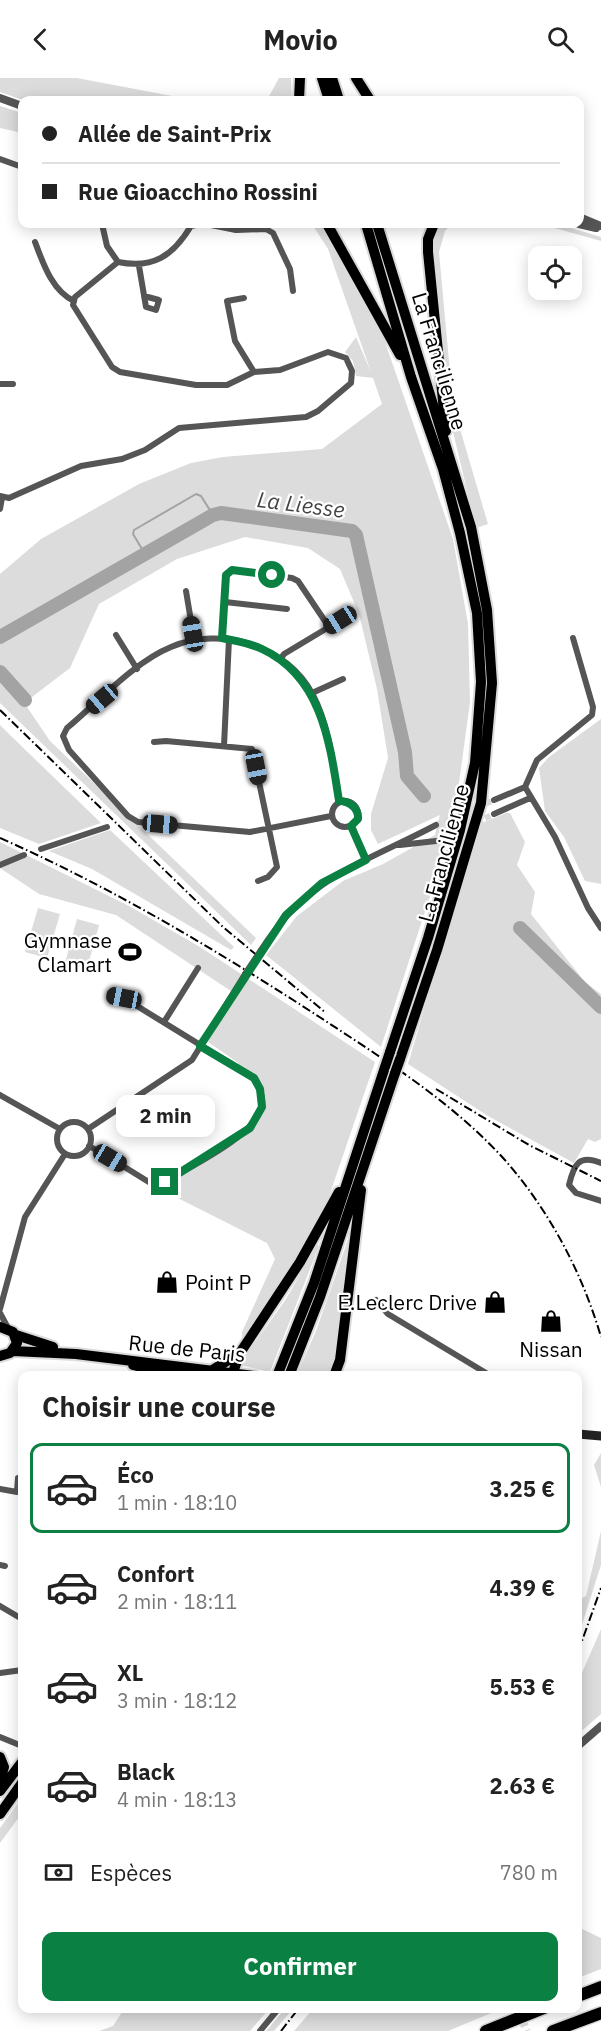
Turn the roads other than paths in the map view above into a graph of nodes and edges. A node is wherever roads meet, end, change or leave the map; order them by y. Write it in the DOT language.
graph roads {
  1 [pos="300,78"];
  2 [pos="322,78"];
  3 [pos="332,78"];
  4 [pos="356,78"];
  5 [pos="299,96"];
  6 [pos="328,96"];
  7 [pos="338,96"];
  8 [pos="367,96"];
  9 [pos="0,98"];
  10 [pos="18,105"];
  11 [pos="0,159"];
  12 [pos="18,166"];
  13 [pos="584,220"];
  14 [pos="584,225"];
  15 [pos="103,228"];
  16 [pos="188,228"];
  17 [pos="226,228"];
  18 [pos="329,228"];
  19 [pos="367,228"];
  20 [pos="378,228"];
  21 [pos="432,228"];
  22 [pos="601,228"];
  23 [pos="35,242"];
  24 [pos="118,262"];
  25 [pos="139,266"];
  26 [pos="293,291"];
  27 [pos="144,296"];
  28 [pos="244,298"];
  29 [pos="74,301"];
  30 [pos="254,372"];
  31 [pos="411,377"];
  32 [pos="0,384"];
  33 [pos="13,384"];
  34 [pos="445,443"];
  35 [pos="1,497"];
  36 [pos="0,509"];
  37 [pos="186,591"];
  38 [pos="225,602"];
  39 [pos="287,609"];
  40 [pos="352,612"];
  41 [pos="329,627"];
  42 [pos="117,635"];
  43 [pos="573,638"];
  44 [pos="194,639"];
  45 [pos="226,639"];
  46 [pos="280,660"];
  47 [pos="137,669"];
  48 [pos="343,679"];
  49 [pos="312,693"];
  50 [pos="154,742"];
  51 [pos="224,746"];
  52 [pos="525,787"];
  53 [pos="530,798"];
  54 [pos="494,800"];
  55 [pos="339,801"];
  56 [pos="494,814"];
  57 [pos="331,816"];
  58 [pos="436,825"];
  59 [pos="351,826"];
  60 [pos="107,827"];
  61 [pos="268,830"];
  62 [pos="436,841"];
  63 [pos="397,845"];
  64 [pos="40,849"];
  65 [pos="24,855"];
  66 [pos="366,860"];
  67 [pos="0,865"];
  68 [pos="258,881"];
  69 [pos="601,928"];
  70 [pos="198,968"];
  71 [pos="111,995"];
  72 [pos="164,1022"];
  73 [pos="200,1046"];
  74 [pos="0,1095"];
  75 [pos="60,1129"];
  76 [pos="88,1129"];
  77 [pos="89,1146"];
  78 [pos="98,1151"];
  79 [pos="65,1154"];
  80 [pos="110,1158"];
  81 [pos="601,1163"];
  82 [pos="358,1167"];
  83 [pos="601,1201"];
  84 [pos="376,1300"];
  85 [pos="0,1311"];
  86 [pos="8,1330"];
  87 [pos="14,1351"];
  88 [pos="240,1353"];
  89 [pos="76,1354"];
  90 [pos="0,1356"];
  91 [pos="116,1360"];
  92 [pos="340,1360"];
  93 [pos="214,1369"];
  94 [pos="158,1371"];
  95 [pos="221,1371"];
  96 [pos="233,1371"];
  97 [pos="279,1371"];
  98 [pos="291,1371"];
  99 [pos="336,1371"];
  100 [pos="344,1371"];
  101 [pos="483,1371"];
  102 [pos="582,1430"];
  103 [pos="582,1434"];
  104 [pos="598,1436"];
  105 [pos="18,1478"];
  106 [pos="0,1489"];
  107 [pos="0,1606"];
  108 [pos="18,1617"];
  109 [pos="18,1671"];
  110 [pos="0,1673"];
  111 [pos="601,1726"];
  112 [pos="0,1737"];
  113 [pos="582,1743"];
  114 [pos="18,1744"];
  115 [pos="0,1757"];
  116 [pos="18,1767"];
  117 [pos="0,1780"];
  118 [pos="18,1789"];
  119 [pos="0,1791"];
  120 [pos="0,1814"];
  121 [pos="601,1987"];
  122 [pos="582,1994"];
  123 [pos="275,2013"];
  124 [pos="531,2013"];
  125 [pos="601,2013"];
  126 [pos="260,2031"];
  127 [pos="486,2031"];
  128 [pos="553,2031"];
  1 -- 5 [label="main road"];
  2 -- 6 [label="main road"];
  3 -- 7 [label="main road"];
  4 -- 8 [label="main road"];
  9 -- 10 [label="street"];
  11 -- 12 [label="street"];
  13 -- 22 [label="street"];
  14 -- 22 [label="street"];
  15 -- 24 [label="street"];
  16 -- 25 [label="street"];
  17 -- 26 [label="street"];
  18 -- 31 [label="main road"];
  19 -- 31 [label="main road, La Francilienne"];
  20 -- 34 [label="main road, La Francilienne"];
  21 -- 34 [label="main road"];
  23 -- 29 [label="street"];
  24 -- 25 [label="street"];
  24 -- 29 [label="street"];
  25 -- 27 [label="street"];
  28 -- 30 [label="street"];
  29 -- 30 [label="street"];
  30 -- 35 [label="street"];
  31 -- 82 [label="main road, La Francilienne, bridge"];
  32 -- 33 [label="street"];
  34 -- 82 [label="main road, La Francilienne, bridge"];
  35 -- 36 [label="street"];
  37 -- 44 [label="street"];
  38 -- 39 [label="street"];
  38 -- 41 [label="street"];
  38 -- 45 [label="street"];
  40 -- 41 [label="street"];
  41 -- 46 [label="street"];
  42 -- 47 [label="street"];
  43 -- 52 [label="street"];
  44 -- 45 [label="street"];
  44 -- 47 [label="street"];
  45 -- 46 [label="street"];
  45 -- 51 [label="street"];
  46 -- 49 [label="street"];
  47 -- 61 [label="street"];
  48 -- 49 [label="street"];
  49 -- 55 [label="street"];
  50 -- 51 [label="street"];
  51 -- 61 [label="street"];
  52 -- 53 [label="street"];
  52 -- 54 [label="street"];
  53 -- 56 [label="street"];
  53 -- 69 [label="street"];
  55 -- 57 [label="street"];
  55 -- 59 [label="street"];
  57 -- 59 [label="street"];
  57 -- 61 [label="street"];
  58 -- 63 [label="street"];
  59 -- 66 [label="street"];
  60 -- 64 [label="street"];
  61 -- 68 [label="street"];
  62 -- 63 [label="street"];
  63 -- 66 [label="street"];
  65 -- 67 [label="street"];
  66 -- 73 [label="street, bridge"];
  70 -- 72 [label="street"];
  71 -- 72 [label="street"];
  72 -- 73 [label="street"];
  73 -- 76 [label="street"];
  73 -- 80 [label="street"];
  74 -- 75 [label="street"];
  75 -- 76 [label="street"];
  75 -- 79 [label="street"];
  76 -- 77 [label="street"];
  77 -- 78 [label="street"];
  77 -- 79 [label="street"];
  79 -- 85 [label="street"];
  81 -- 83 [label="street"];
  82 -- 88 [label="main road"];
  82 -- 92 [label="main road"];
  82 -- 97 [label="main road, La Francilienne"];
  82 -- 98 [label="main road, La Francilienne"];
  84 -- 101 [label="street"];
  85 -- 86 [label="street"];
  86 -- 87 [label="main road"];
  86 -- 89 [label="main road, Rue de Paris"];
  87 -- 89 [label="main road, Rue de Paris"];
  87 -- 90 [label="main road, Rue de Paris"];
  88 -- 93 [label="main road"];
  88 -- 96 [label="main road"];
  89 -- 91 [label="main road, Rue de Paris"];
  91 -- 93 [label="main road, Rue de Paris"];
  91 -- 94 [label="main road, Rue de Paris"];
  92 -- 99 [label="main road"];
  92 -- 100 [label="main road"];
  93 -- 95 [label="main road, Rue de Paris"];
  102 -- 104 [label="main road"];
  103 -- 104 [label="main road"];
  105 -- 106 [label="street"];
  107 -- 108 [label="street"];
  109 -- 110 [label="street"];
  111 -- 113 [label="street"];
  112 -- 114 [label="street"];
  115 -- 117 [label="main road"];
  116 -- 119 [label="main road"];
  118 -- 120 [label="main road"];
  121 -- 122 [label="highway"];
  123 -- 126 [label="street"];
  124 -- 127 [label="highway"];
  125 -- 128 [label="highway"];
}
